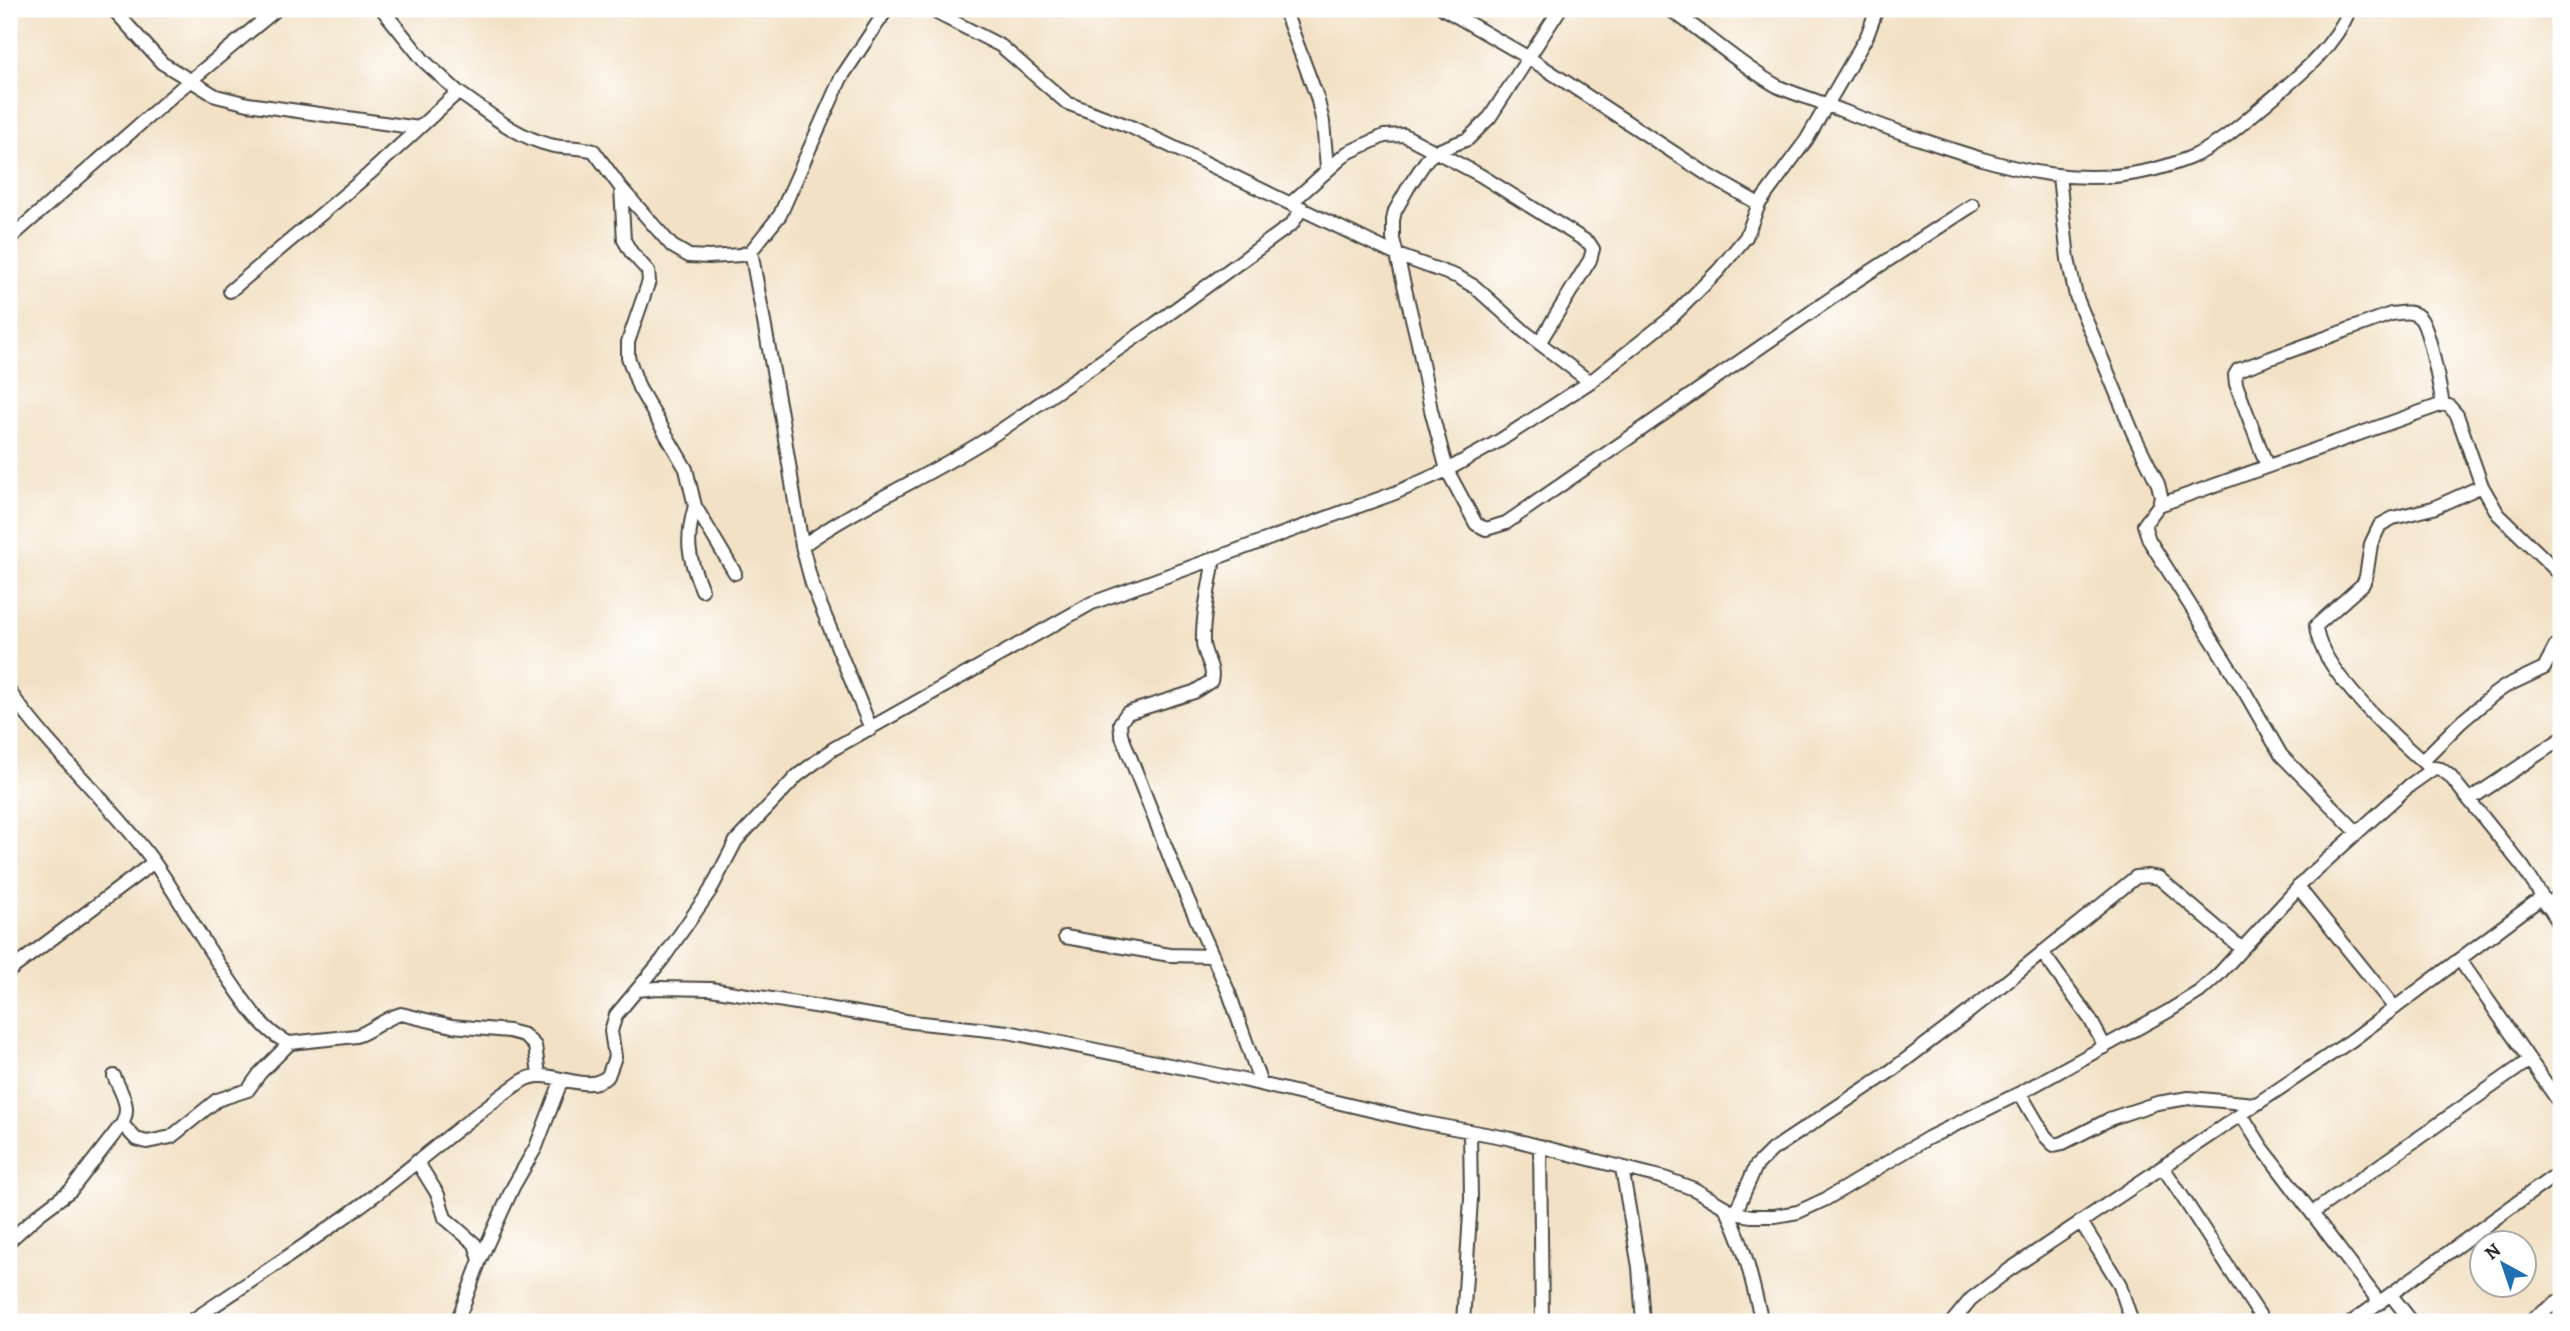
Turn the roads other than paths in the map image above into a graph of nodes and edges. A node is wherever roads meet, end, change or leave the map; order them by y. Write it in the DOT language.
graph roads {
  1 [pos="113,9"];
  2 [pos="278,9"];
  3 [pos="382,9"];
  4 [pos="887,9"];
  5 [pos="929,9"];
  6 [pos="1284,9"];
  7 [pos="1444,9"];
  8 [pos="1560,9"];
  9 [pos="1669,9"];
  10 [pos="1877,9"];
  11 [pos="2350,9"];
  12 [pos="1529,58"];
  13 [pos="190,81"];
  14 [pos="458,92"];
  15 [pos="1827,105"];
  16 [pos="419,128"];
  17 [pos="1437,151"];
  18 [pos="1328,168"];
  19 [pos="2059,176"];
  20 [pos="621,188"];
  21 [pos="1759,204"];
  22 [pos="1297,205"];
  23 [pos="1973,205"];
  24 [pos="9,239"];
  25 [pos="751,251"];
  26 [pos="1398,255"];
  27 [pos="230,291"];
  28 [pos="1539,343"];
  29 [pos="1590,382"];
  30 [pos="2443,404"];
  31 [pos="2267,467"];
  32 [pos="1447,470"];
  33 [pos="2482,486"];
  34 [pos="2159,505"];
  35 [pos="695,506"];
  36 [pos="802,546"];
  37 [pos="1214,558"];
  38 [pos="735,573"];
  39 [pos="2561,575"];
  40 [pos="702,590"];
  41 [pos="2556,647"];
  42 [pos="9,691"];
  43 [pos="871,729"];
  44 [pos="2561,739"];
  45 [pos="2426,765"];
  46 [pos="2469,800"];
  47 [pos="2357,832"];
  48 [pos="153,862"];
  49 [pos="2298,887"];
  50 [pos="2561,894"];
  51 [pos="2544,902"];
  52 [pos="2561,926"];
  53 [pos="1065,937"];
  54 [pos="2241,948"];
  55 [pos="2042,952"];
  56 [pos="1213,956"];
  57 [pos="2460,960"];
  58 [pos="9,971"];
  59 [pos="637,990"];
  60 [pos="2395,1008"];
  61 [pos="289,1043"];
  62 [pos="2105,1047"];
  63 [pos="2528,1061"];
  64 [pos="539,1074"];
  65 [pos="114,1076"];
  66 [pos="562,1079"];
  67 [pos="1261,1084"];
  68 [pos="2020,1093"];
  69 [pos="2255,1104"];
  70 [pos="2561,1105"];
  71 [pos="2241,1114"];
  72 [pos="122,1124"];
  73 [pos="1470,1131"];
  74 [pos="1540,1146"];
  75 [pos="417,1161"];
  76 [pos="2163,1167"];
  77 [pos="1622,1168"];
  78 [pos="2561,1171"];
  79 [pos="1730,1210"];
  80 [pos="2312,1213"];
  81 [pos="2081,1222"];
  82 [pos="9,1241"];
  83 [pos="480,1260"];
  84 [pos="2391,1295"];
  85 [pos="2561,1300"];
  86 [pos="2380,1303"];
  87 [pos="190,1322"];
  88 [pos="457,1322"];
  89 [pos="1463,1322"];
  90 [pos="1542,1322"];
  91 [pos="1643,1322"];
  92 [pos="1762,1322"];
  93 [pos="1952,1322"];
  94 [pos="2132,1322"];
  95 [pos="2264,1322"];
  96 [pos="2352,1322"];
  97 [pos="2412,1322"];
  98 [pos="2528,1322"];
  1 -- 13 [label="street"];
  2 -- 13 [label="street"];
  3 -- 14 [label="street"];
  4 -- 25 [label="street"];
  5 -- 22 [label="street"];
  6 -- 18 [label="street"];
  7 -- 12 [label="street"];
  8 -- 12 [label="street"];
  9 -- 15 [label="street"];
  10 -- 15 [label="street"];
  11 -- 19 [label="street"];
  12 -- 17 [label="street"];
  12 -- 21 [label="street"];
  13 -- 16 [label="street"];
  13 -- 24 [label="street"];
  14 -- 16 [label="street"];
  14 -- 20 [label="street"];
  15 -- 19 [label="street"];
  15 -- 21 [label="street"];
  16 -- 27 [label="street"];
  17 -- 18 [label="street"];
  17 -- 26 [label="street"];
  17 -- 28 [label="street"];
  18 -- 22 [label="street"];
  19 -- 34 [label="street"];
  20 -- 25 [label="street"];
  20 -- 35 [label="street"];
  21 -- 29 [label="street"];
  22 -- 26 [label="street"];
  22 -- 36 [label="street"];
  23 -- 32 [label="street"];
  25 -- 36 [label="street"];
  26 -- 28 [label="street"];
  26 -- 32 [label="street"];
  28 -- 29 [label="street"];
  29 -- 32 [label="street"];
  30 -- 31 [label="street"];
  30 -- 31 [label="street"];
  30 -- 33 [label="street"];
  31 -- 34 [label="street"];
  32 -- 37 [label="street"];
  33 -- 39 [label="street"];
  33 -- 45 [label="street"];
  34 -- 47 [label="street"];
  35 -- 38 [label="street"];
  35 -- 40 [label="street"];
  36 -- 43 [label="street"];
  37 -- 43 [label="street"];
  37 -- 56 [label="street"];
  41 -- 45 [label="street"];
  42 -- 48 [label="street"];
  43 -- 59 [label="street"];
  44 -- 46 [label="street"];
  45 -- 46 [label="street"];
  45 -- 47 [label="street"];
  46 -- 51 [label="street"];
  47 -- 49 [label="street"];
  48 -- 58 [label="street"];
  48 -- 61 [label="street"];
  49 -- 54 [label="street"];
  49 -- 60 [label="street"];
  50 -- 51 [label="street"];
  51 -- 52 [label="street"];
  51 -- 57 [label="street"];
  53 -- 56 [label="street"];
  54 -- 55 [label="street"];
  54 -- 62 [label="street"];
  55 -- 62 [label="street"];
  55 -- 79 [label="street"];
  56 -- 67 [label="street"];
  57 -- 60 [label="street"];
  57 -- 63 [label="street"];
  59 -- 66 [label="street"];
  59 -- 67 [label="street"];
  60 -- 69 [label="street"];
  61 -- 64 [label="street"];
  61 -- 72 [label="street"];
  62 -- 68 [label="street"];
  63 -- 70 [label="street"];
  63 -- 80 [label="street"];
  64 -- 66 [label="street"];
  64 -- 75 [label="street"];
  65 -- 72 [label="street"];
  66 -- 83 [label="street"];
  67 -- 73 [label="street"];
  68 -- 69 [label="street"];
  68 -- 79 [label="street"];
  69 -- 71 [label="street"];
  71 -- 76 [label="street"];
  71 -- 80 [label="street"];
  72 -- 82 [label="street"];
  73 -- 74 [label="street"];
  73 -- 89 [label="street"];
  74 -- 77 [label="street"];
  74 -- 90 [label="street"];
  75 -- 83 [label="street"];
  75 -- 87 [label="street"];
  76 -- 81 [label="street"];
  76 -- 95 [label="street"];
  77 -- 79 [label="street"];
  77 -- 91 [label="street"];
  78 -- 84 [label="street"];
  79 -- 92 [label="street"];
  80 -- 86 [label="street"];
  81 -- 93 [label="street"];
  81 -- 94 [label="street"];
  83 -- 88 [label="street"];
  84 -- 86 [label="street"];
  84 -- 97 [label="street"];
  85 -- 98 [label="street"];
  86 -- 96 [label="street"];
}
